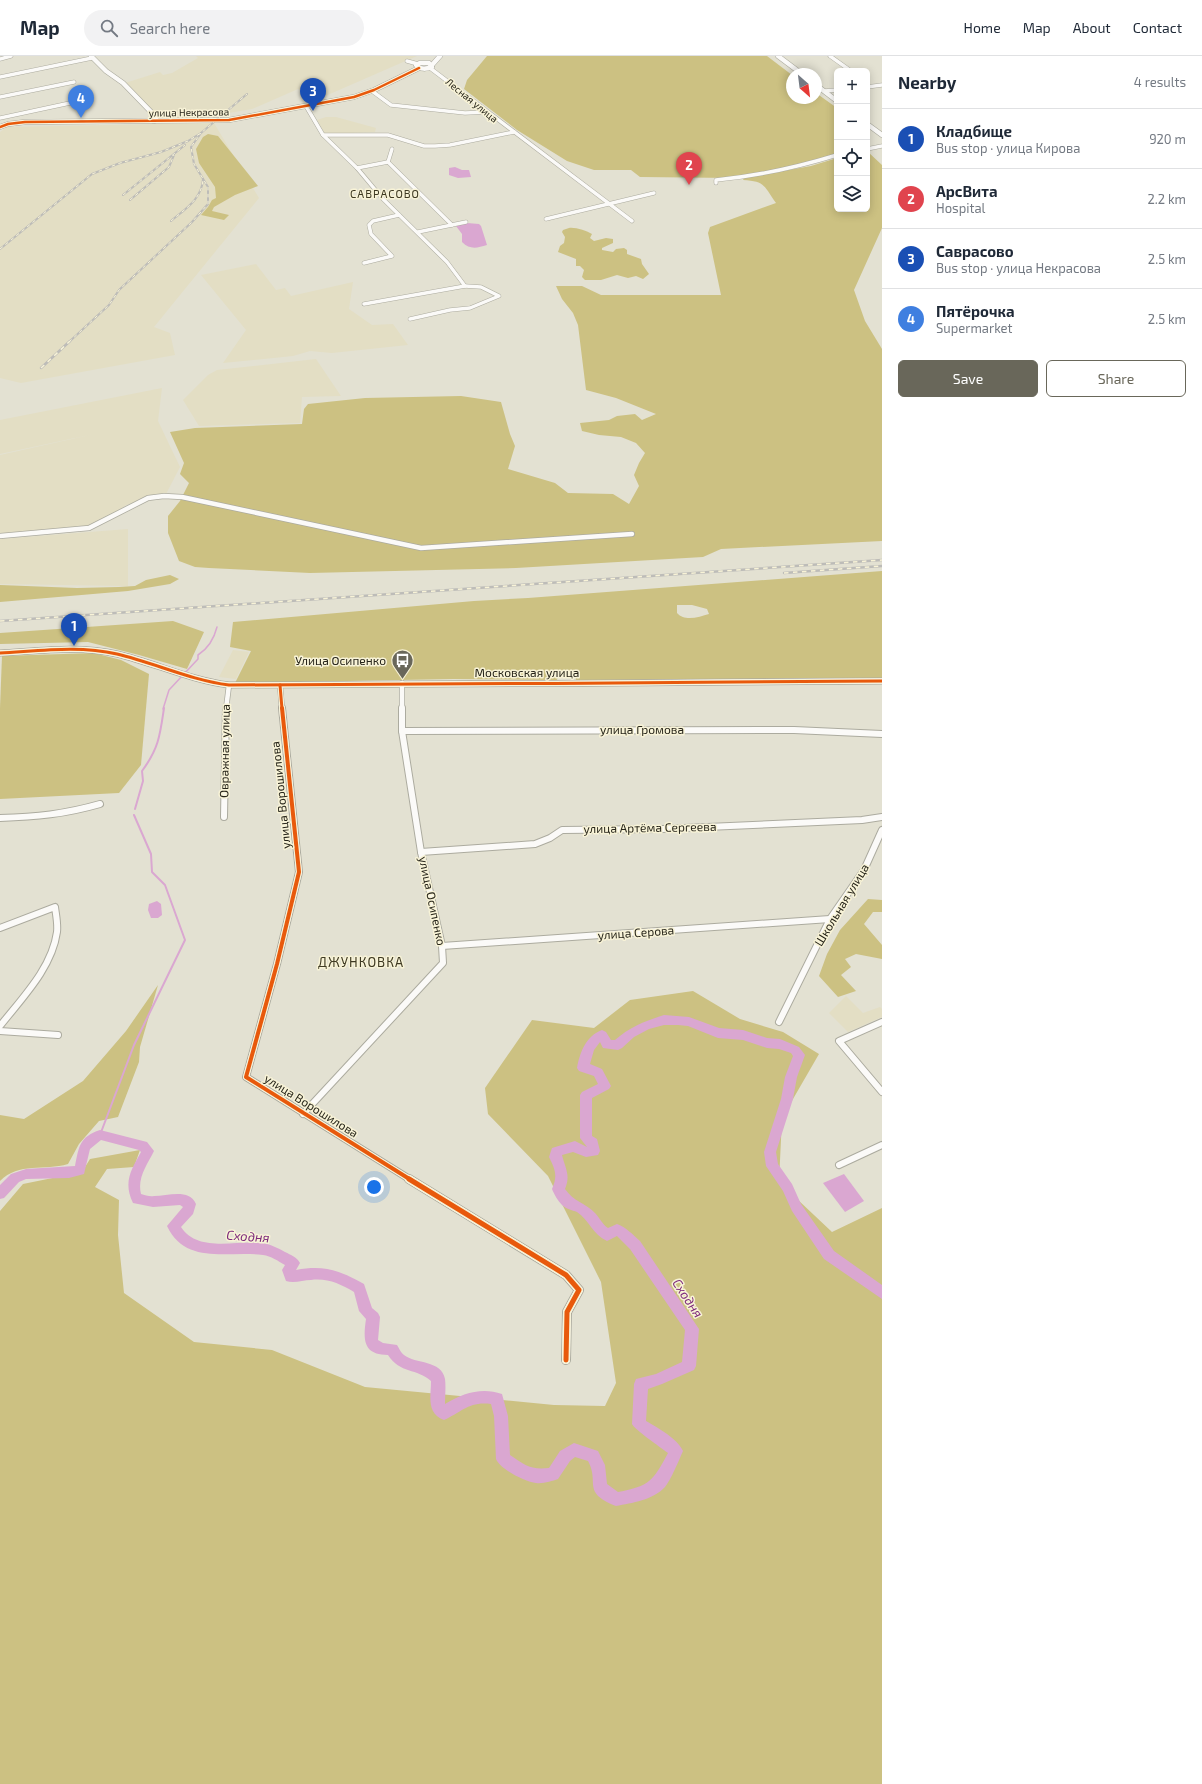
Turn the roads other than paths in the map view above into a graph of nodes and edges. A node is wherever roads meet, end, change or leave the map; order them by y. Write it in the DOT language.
graph roads {
  1 [pos="11,56"];
  2 [pos="440,56"];
  3 [pos="778,56"];
  4 [pos="830,56"];
  5 [pos="91,57"];
  6 [pos="0,59"];
  7 [pos="436,60"];
  8 [pos="407,61"];
  9 [pos="426,63"];
  10 [pos="418,66"];
  11 [pos="431,67"];
  12 [pos="794,68"];
  13 [pos="847,68"];
  14 [pos="0,78"];
  15 [pos="74,82"];
  16 [pos="870,83"];
  17 [pos="882,85"];
  18 [pos="874,86"];
  19 [pos="870,87"];
  20 [pos="822,89"];
  21 [pos="834,90"];
  22 [pos="372,91"];
  23 [pos="825,91"];
  24 [pos="0,97"];
  25 [pos="834,98"];
  26 [pos="70,103"];
  27 [pos="306,106"];
  28 [pos="486,112"];
  29 [pos="0,118"];
  30 [pos="154,121"];
  31 [pos="870,126"];
  32 [pos="0,127"];
  33 [pos="514,132"];
  34 [pos="323,135"];
  35 [pos="882,135"];
  36 [pos="882,146"];
  37 [pos="870,148"];
  38 [pos="392,149"];
  39 [pos="834,156"];
  40 [pos="388,162"];
  41 [pos="356,168"];
  42 [pos="716,183"];
  43 [pos="654,193"];
  44 [pos="610,204"];
  45 [pos="399,215"];
  46 [pos="546,219"];
  47 [pos="466,222"];
  48 [pos="632,222"];
  49 [pos="452,225"];
  50 [pos="418,232"];
  51 [pos="364,263"];
  52 [pos="464,286"];
  53 [pos="364,304"];
  54 [pos="410,319"];
  55 [pos="632,534"];
  56 [pos="0,536"];
  57 [pos="0,653"];
  58 [pos="882,681"];
  59 [pos="402,683"];
  60 [pos="229,685"];
  61 [pos="280,685"];
  62 [pos="402,731"];
  63 [pos="882,734"];
  64 [pos="100,804"];
  65 [pos="224,817"];
  66 [pos="882,817"];
  67 [pos="0,818"];
  68 [pos="882,830"];
  69 [pos="421,852"];
  70 [pos="830,919"];
  71 [pos="0,928"];
  72 [pos="442,946"];
  73 [pos="779,1022"];
  74 [pos="882,1022"];
  75 [pos="0,1026"];
  76 [pos="0,1031"];
  77 [pos="58,1035"];
  78 [pos="882,1092"];
  79 [pos="303,1114"];
  80 [pos="882,1145"];
  81 [pos="839,1165"];
  82 [pos="566,1360"];
  1 -- 6 [label="street"];
  2 -- 7 [label="street"];
  3 -- 12 [label="street"];
  4 -- 13 [label="street"];
  5 -- 14 [label="street"];
  5 -- 30 [label="street"];
  7 -- 9 [label="street"];
  7 -- 11 [label="street"];
  8 -- 10 [label="street"];
  9 -- 10 [label="street"];
  9 -- 11 [label="street"];
  10 -- 11 [label="street"];
  10 -- 22 [label="street, улица Некрасова"];
  11 -- 28 [label="street, Лесная улица"];
  15 -- 24 [label="street"];
  16 -- 18 [label="street"];
  17 -- 18 [label="street"];
  18 -- 19 [label="street"];
  20 -- 23 [label="street"];
  21 -- 23 [label="street"];
  22 -- 27 [label="street, улица Некрасова"];
  22 -- 28 [label="street"];
  23 -- 25 [label="street"];
  26 -- 29 [label="street"];
  27 -- 30 [label="street, улица Некрасова"];
  27 -- 34 [label="street"];
  28 -- 33 [label="street, Лесная улица"];
  30 -- 32 [label="street, улица Некрасова"];
  31 -- 35 [label="street"];
  33 -- 34 [label="street"];
  33 -- 44 [label="street, Лесная улица"];
  34 -- 41 [label="street"];
  36 -- 37 [label="street"];
  38 -- 40 [label="street"];
  39 -- 42 [label="street"];
  40 -- 41 [label="street"];
  40 -- 49 [label="street"];
  41 -- 45 [label="street"];
  43 -- 44 [label="street"];
  44 -- 46 [label="street"];
  44 -- 48 [label="street, Лесная улица"];
  45 -- 50 [label="street"];
  45 -- 51 [label="street"];
  47 -- 49 [label="street"];
  49 -- 50 [label="street"];
  50 -- 52 [label="street"];
  52 -- 53 [label="street"];
  52 -- 54 [label="street"];
  55 -- 56 [label="street"];
  57 -- 60 [label="street, Московская улица"];
  58 -- 59 [label="street, Московская улица"];
  59 -- 61 [label="street, Московская улица"];
  59 -- 62 [label="street, улица Осипенко"];
  60 -- 61 [label="street, Московская улица"];
  60 -- 65 [label="street, Овражная улица"];
  61 -- 79 [label="street, улица Ворошилова"];
  62 -- 63 [label="street, улица Громова"];
  62 -- 69 [label="street, улица Осипенко"];
  64 -- 67 [label="street"];
  66 -- 69 [label="street, улица Артёма Сергеева"];
  68 -- 70 [label="street, Школьная улица"];
  69 -- 72 [label="street, улица Осипенко"];
  70 -- 72 [label="street, улица Серова"];
  70 -- 73 [label="street, Школьная улица"];
  71 -- 75 [label="street"];
  72 -- 79 [label="street, улица Осипенко"];
  74 -- 78 [label="street"];
  76 -- 77 [label="street"];
  79 -- 82 [label="street, улица Ворошилова"];
  80 -- 81 [label="street"];
}
